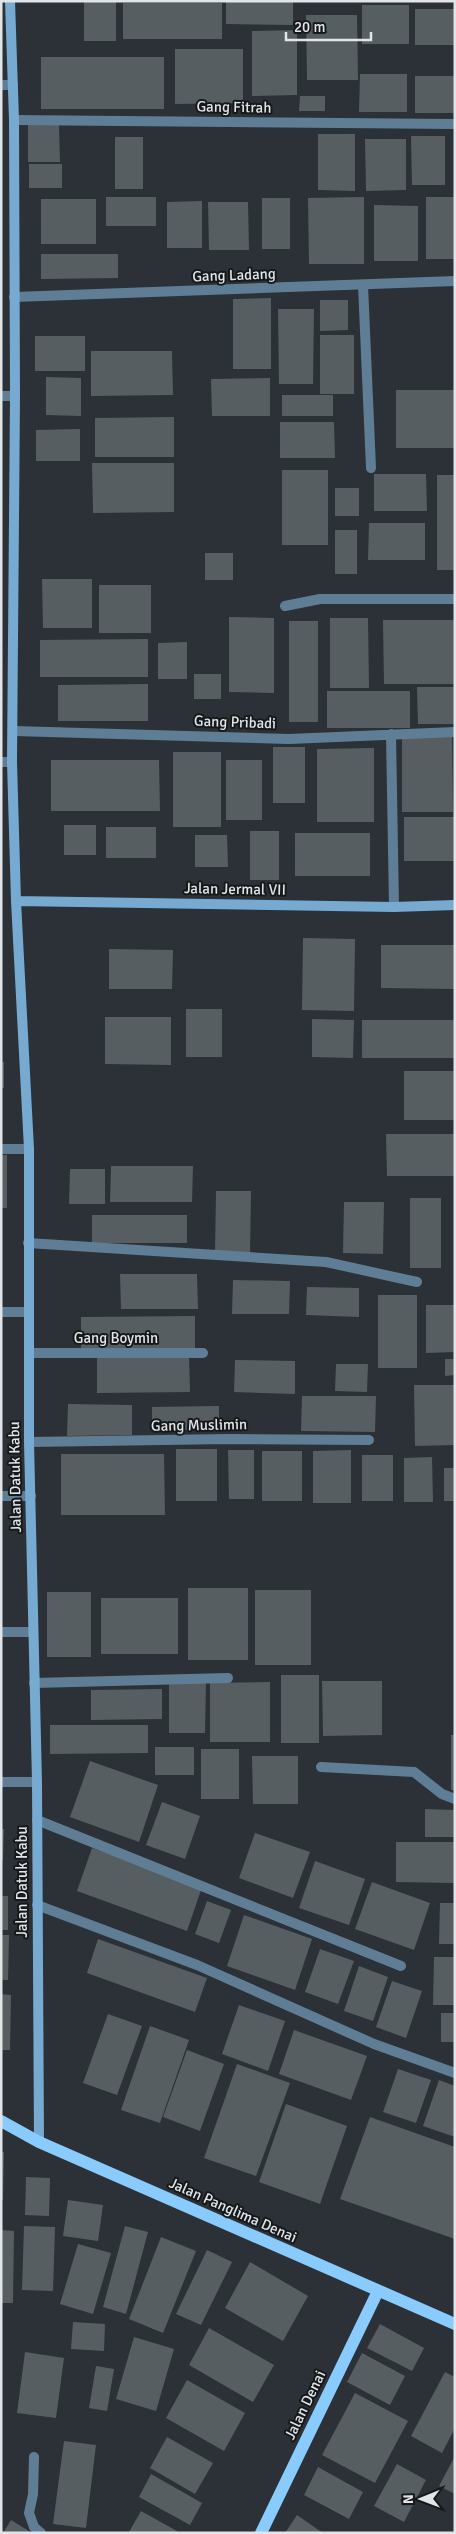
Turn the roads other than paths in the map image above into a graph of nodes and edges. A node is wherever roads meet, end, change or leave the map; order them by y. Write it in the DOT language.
graph roads {
  1 [pos="10,1"];
  2 [pos="1,85"];
  3 [pos="13,85"];
  4 [pos="14,120"];
  5 [pos="455,124"];
  6 [pos="455,281"];
  7 [pos="362,286"];
  8 [pos="14,297"];
  9 [pos="1,396"];
  10 [pos="15,396"];
  11 [pos="371,468"];
  12 [pos="455,599"];
  13 [pos="285,606"];
  14 [pos="14,731"];
  15 [pos="455,732"];
  16 [pos="390,734"];
  17 [pos="1,762"];
  18 [pos="12,762"];
  19 [pos="16,901"];
  20 [pos="455,905"];
  21 [pos="394,907"];
  22 [pos="1,1149"];
  23 [pos="29,1149"];
  24 [pos="28,1243"];
  25 [pos="417,1282"];
  26 [pos="1,1312"];
  27 [pos="28,1312"];
  28 [pos="29,1353"];
  29 [pos="203,1353"];
  30 [pos="369,1440"];
  31 [pos="29,1442"];
  32 [pos="1,1496"];
  33 [pos="31,1496"];
  34 [pos="1,1632"];
  35 [pos="32,1632"];
  36 [pos="228,1678"];
  37 [pos="34,1682"];
  38 [pos="321,1767"];
  39 [pos="1,1782"];
  40 [pos="37,1782"];
  41 [pos="455,1799"];
  42 [pos="37,1820"];
  43 [pos="37,1905"];
  44 [pos="401,1966"];
  45 [pos="455,2073"];
  46 [pos="1,2121"];
  47 [pos="39,2142"];
  48 [pos="378,2291"];
  49 [pos="455,2324"];
  50 [pos="34,2457"];
  51 [pos="41,2533"];
  52 [pos="261,2533"];
  1 -- 3 [label="street, Jalan Datuk Kabu"];
  2 -- 3 [label="street"];
  3 -- 4 [label="street, Jalan Datuk Kabu"];
  4 -- 5 [label="street, Gang Fitrah"];
  4 -- 8 [label="street, Jalan Datuk Kabu"];
  6 -- 7 [label="street, Gang Ladang"];
  7 -- 8 [label="street, Gang Ladang"];
  7 -- 11 [label="street"];
  8 -- 10 [label="street, Jalan Datuk Kabu"];
  9 -- 10 [label="street"];
  10 -- 14 [label="street, Jalan Datuk Kabu"];
  12 -- 13 [label="street"];
  14 -- 16 [label="street, Gang Pribadi"];
  14 -- 18 [label="street, Jalan Datuk Kabu"];
  15 -- 16 [label="street, Gang Pribadi"];
  16 -- 21 [label="street"];
  17 -- 18 [label="street"];
  18 -- 19 [label="street, Jalan Datuk Kabu"];
  19 -- 21 [label="street, Jalan Jermal VII"];
  19 -- 23 [label="street, Jalan Datuk Kabu"];
  20 -- 21 [label="street, Jalan Jermal VII"];
  22 -- 23 [label="street"];
  23 -- 24 [label="street, Jalan Datuk Kabu"];
  24 -- 25 [label="street"];
  24 -- 27 [label="street, Jalan Datuk Kabu"];
  26 -- 27 [label="street"];
  27 -- 28 [label="street, Jalan Datuk Kabu"];
  28 -- 29 [label="street, Gang Boymin"];
  28 -- 31 [label="street, Jalan Datuk Kabu"];
  30 -- 31 [label="street, Gang Muslimin"];
  31 -- 33 [label="street, Jalan Datuk Kabu"];
  32 -- 33 [label="street"];
  33 -- 35 [label="street, Jalan Datuk Kabu"];
  34 -- 35 [label="street"];
  35 -- 37 [label="street, Jalan Datuk Kabu"];
  36 -- 37 [label="street"];
  37 -- 40 [label="street, Jalan Datuk Kabu"];
  38 -- 41 [label="street"];
  39 -- 40 [label="street"];
  40 -- 42 [label="street, Jalan Datuk Kabu"];
  42 -- 43 [label="street, Jalan Datuk Kabu"];
  42 -- 44 [label="street"];
  43 -- 45 [label="street"];
  43 -- 47 [label="street, Jalan Datuk Kabu"];
  46 -- 47 [label="main road, Jalan Panglima Denai"];
  47 -- 48 [label="main road, Jalan Panglima Denai"];
  48 -- 49 [label="main road, Jalan Panglima Denai"];
  48 -- 52 [label="main road, Jalan Denai"];
  50 -- 51 [label="street"];
}
